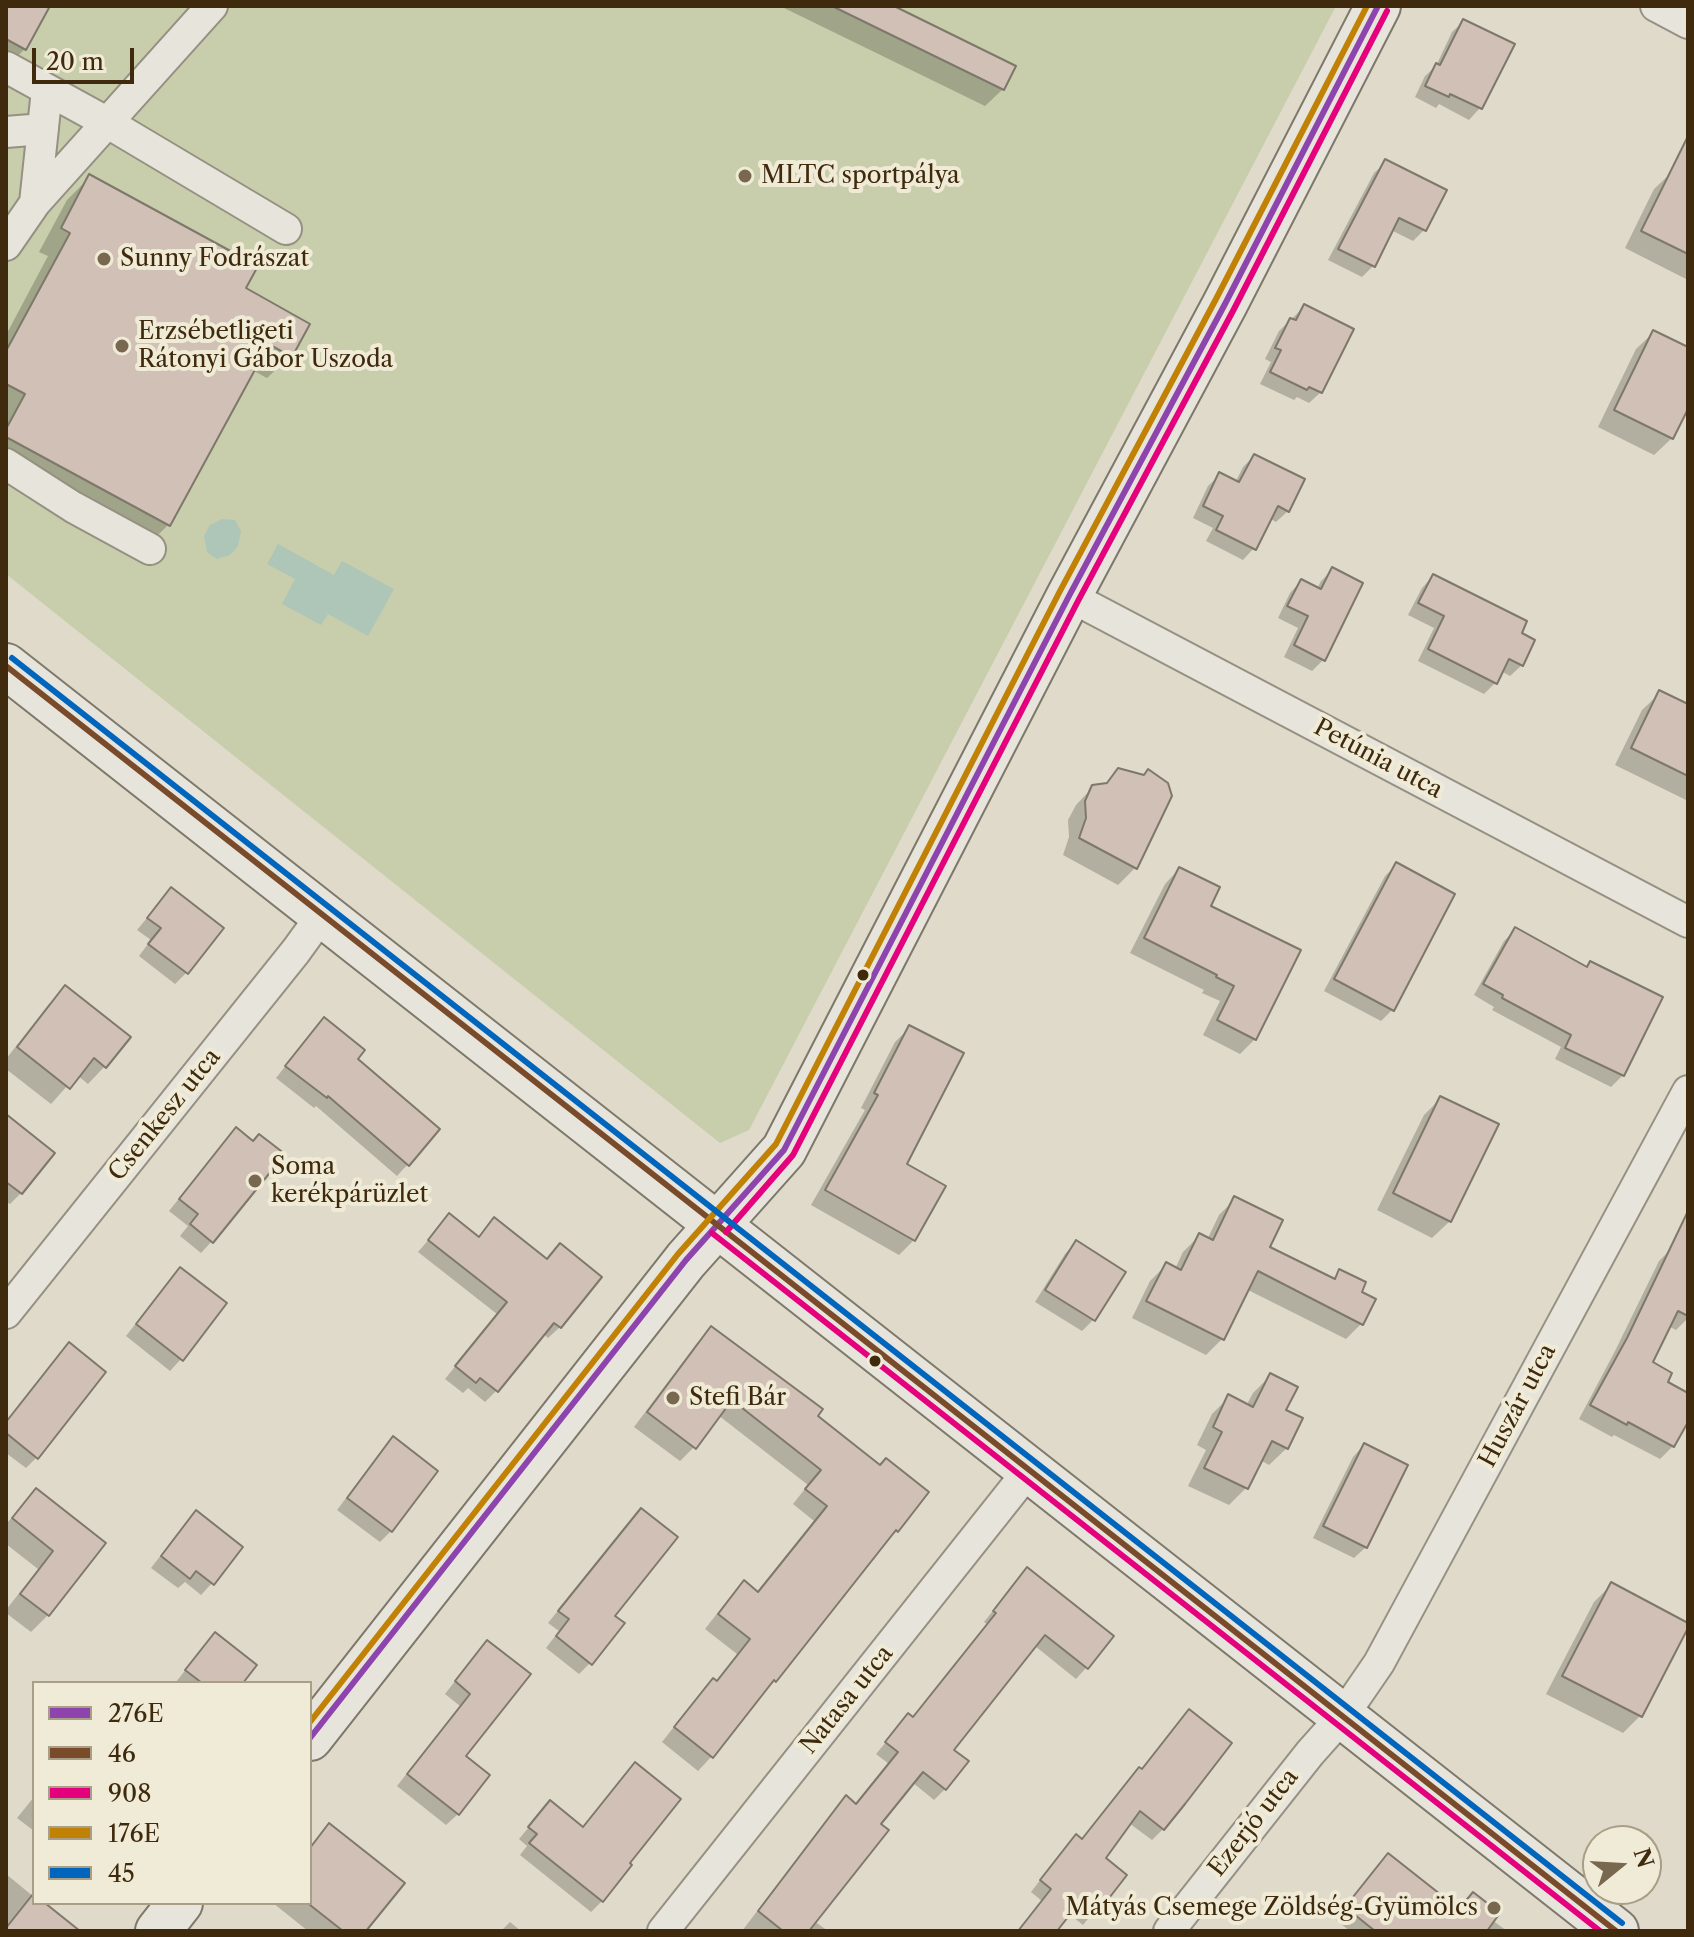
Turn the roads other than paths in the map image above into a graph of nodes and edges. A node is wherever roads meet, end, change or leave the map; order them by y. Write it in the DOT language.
graph roads {
  1 [pos="212,6"];
  2 [pos="1378,6"];
  3 [pos="1656,6"];
  4 [pos="1688,23"];
  5 [pos="6,67"];
  6 [pos="47,90"];
  7 [pos="108,123"];
  8 [pos="43,129"];
  9 [pos="6,132"];
  10 [pos="35,203"];
  11 [pos="286,229"];
  12 [pos="6,242"];
  13 [pos="6,464"];
  14 [pos="150,549"];
  15 [pos="1069,596"];
  16 [pos="6,666"];
  17 [pos="322,915"];
  18 [pos="1688,922"];
  19 [pos="1688,1091"];
  20 [pos="718,1225"];
  21 [pos="6,1313"];
  22 [pos="1030,1469"];
  23 [pos="1342,1717"];
  24 [pos="312,1735"];
  25 [pos="178,1905"];
  26 [pos="158,1931"];
  27 [pos="663,1931"];
  28 [pos="1169,1931"];
  29 [pos="1616,1931"];
  1 -- 7 [label="street"];
  2 -- 15 [label="street"];
  3 -- 4 [label="street"];
  5 -- 6 [label="street"];
  6 -- 7 [label="street"];
  6 -- 8 [label="street"];
  7 -- 10 [label="street"];
  7 -- 11 [label="street"];
  8 -- 9 [label="street"];
  8 -- 10 [label="street"];
  10 -- 12 [label="street"];
  13 -- 14 [label="street"];
  15 -- 18 [label="street, Petúnia utca"];
  15 -- 20 [label="street"];
  16 -- 17 [label="street"];
  17 -- 20 [label="street"];
  17 -- 21 [label="street, Csenkesz utca"];
  19 -- 23 [label="street, Huszár utca"];
  20 -- 22 [label="street"];
  20 -- 24 [label="street"];
  22 -- 23 [label="street"];
  22 -- 27 [label="street, Natasa utca"];
  23 -- 28 [label="street, Ezerjó utca"];
  23 -- 29 [label="street"];
  25 -- 26 [label="street"];
}
